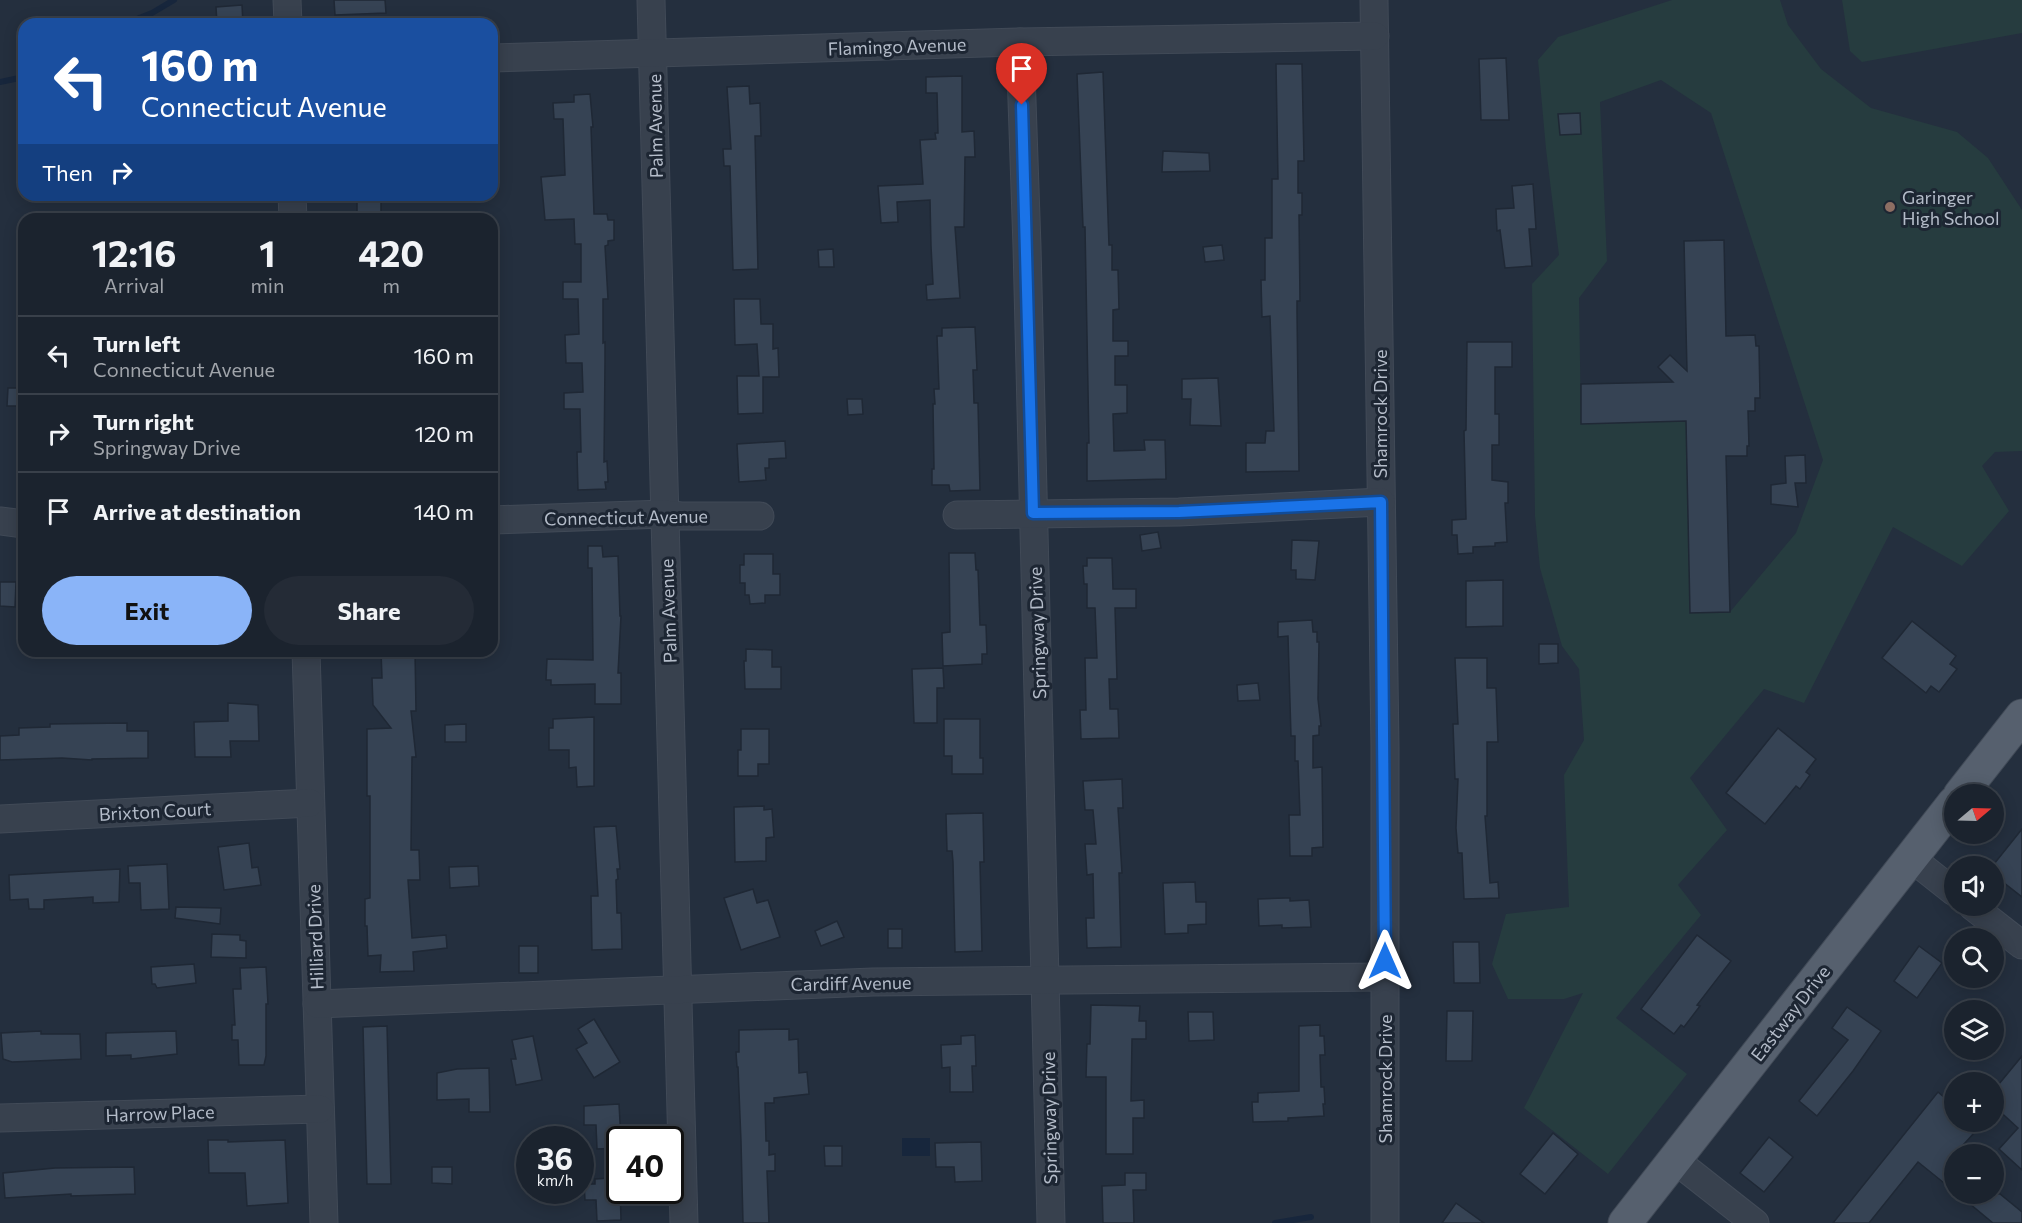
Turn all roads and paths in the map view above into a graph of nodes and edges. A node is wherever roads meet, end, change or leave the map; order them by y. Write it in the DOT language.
graph roads {
  1 [pos="287,0"];
  2 [pos="651,0"];
  3 [pos="1374,0"];
  4 [pos="288,18"];
  5 [pos="1375,36"];
  6 [pos="1020,42"];
  7 [pos="653,53"];
  8 [pos="498,58"];
  9 [pos="1381,502"];
  10 [pos="1033,513"];
  11 [pos="664,514"];
  12 [pos="957,515"];
  13 [pos="760,516"];
  14 [pos="498,520"];
  15 [pos="0,521"];
  16 [pos="18,523"];
  17 [pos="306,657"];
  18 [pos="2022,716"];
  19 [pos="1969,784"];
  20 [pos="310,803"];
  21 [pos="1944,816"];
  22 [pos="0,819"];
  23 [pos="1911,858"];
  24 [pos="1944,884"];
  25 [pos="1985,916"];
  26 [pos="2022,945"];
  27 [pos="1386,977"];
  28 [pos="1046,980"];
  29 [pos="679,988"];
  30 [pos="317,1004"];
  31 [pos="320,1109"];
  32 [pos="0,1118"];
  33 [pos="1675,1160"];
  34 [pos="324,1223"];
  35 [pos="684,1223"];
  36 [pos="1051,1223"];
  37 [pos="1385,1223"];
  38 [pos="1625,1223"];
  39 [pos="1755,1223"];
  1 -- 4 [label="street"];
  2 -- 7 [label="street, Palm Avenue"];
  3 -- 5 [label="street, Shamrock Drive"];
  5 -- 6 [label="street, Flamingo Avenue"];
  5 -- 9 [label="street, Shamrock Drive"];
  6 -- 7 [label="street, Flamingo Avenue"];
  6 -- 10 [label="street, Springway Drive"];
  7 -- 8 [label="street, Flamingo Avenue"];
  7 -- 11 [label="street, Palm Avenue"];
  9 -- 10 [label="street"];
  9 -- 27 [label="street, Shamrock Drive"];
  10 -- 12 [label="street"];
  10 -- 28 [label="street, Springway Drive"];
  11 -- 13 [label="street, Connecticut Avenue"];
  11 -- 14 [label="street, Connecticut Avenue"];
  11 -- 29 [label="street, Palm Avenue"];
  15 -- 16 [label="street"];
  17 -- 20 [label="street, Hilliard Drive"];
  18 -- 19 [label="main road"];
  20 -- 22 [label="street, Brixton Court"];
  20 -- 30 [label="street, Hilliard Drive"];
  21 -- 23 [label="main road, Eastway Drive"];
  23 -- 24 [label="street"];
  23 -- 33 [label="main road, Eastway Drive"];
  25 -- 26 [label="street"];
  27 -- 28 [label="street, Cardiff Avenue"];
  27 -- 37 [label="street, Shamrock Drive"];
  28 -- 29 [label="street, Cardiff Avenue"];
  28 -- 36 [label="street, Springway Drive"];
  29 -- 30 [label="street, Cardiff Avenue"];
  29 -- 35 [label="street, Palm Avenue"];
  30 -- 31 [label="street, Hilliard Drive"];
  31 -- 32 [label="street, Harrow Place"];
  31 -- 34 [label="street, Hilliard Drive"];
  33 -- 38 [label="main road, Eastway Drive"];
  33 -- 39 [label="street"];
}
